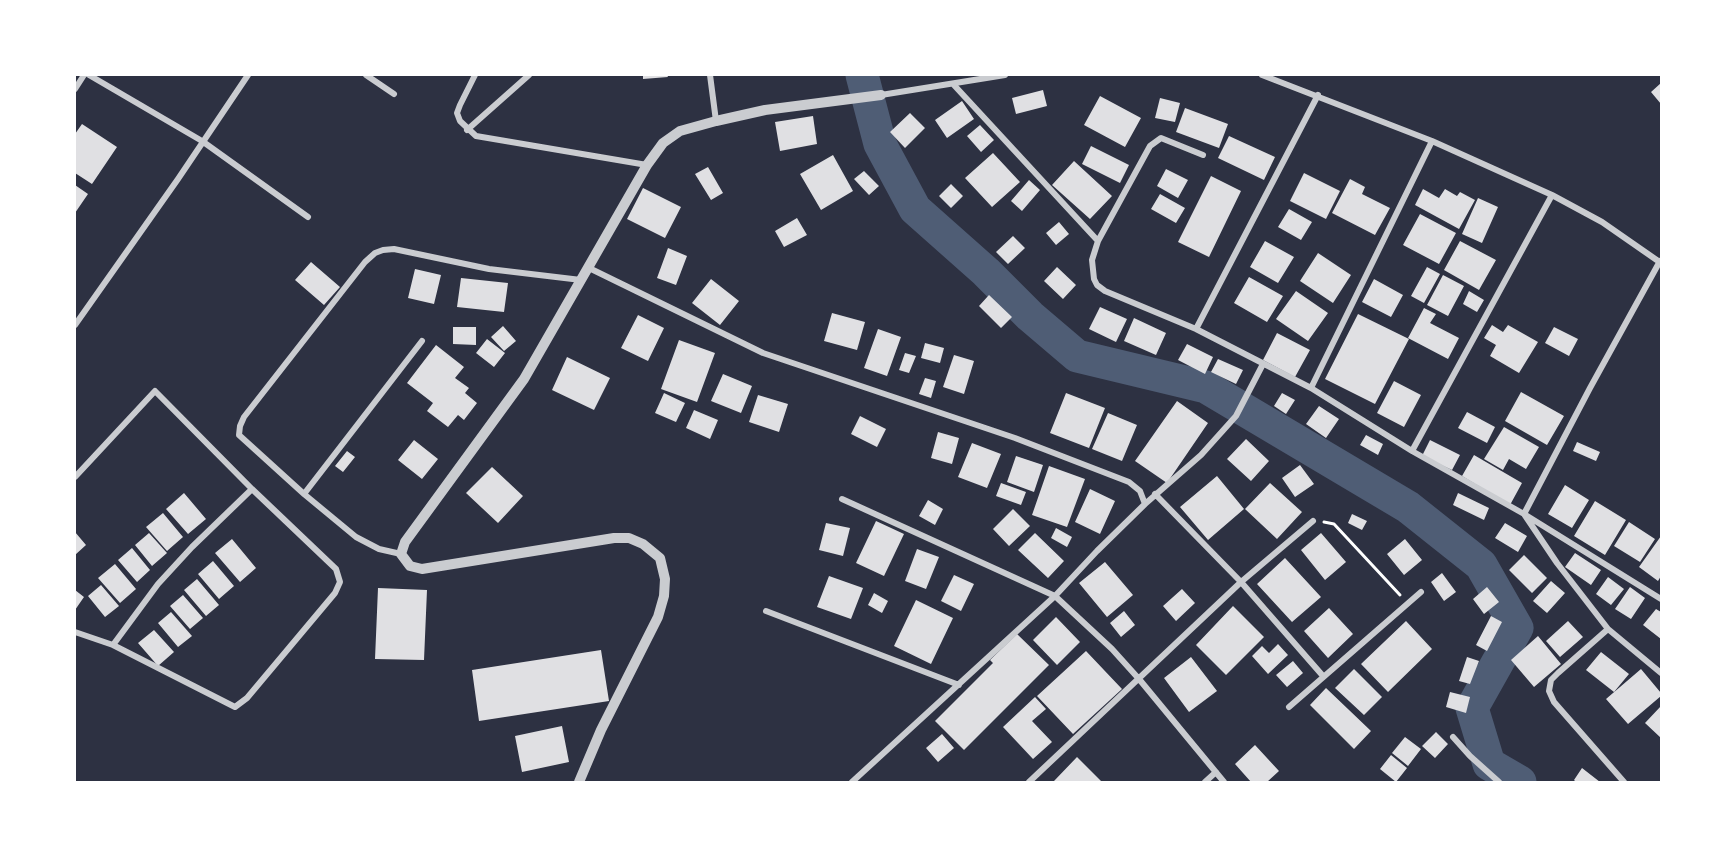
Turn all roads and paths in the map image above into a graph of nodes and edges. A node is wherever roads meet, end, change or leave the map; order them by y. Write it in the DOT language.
graph roads {
  1 [pos="84,75"];
  2 [pos="89,75"];
  3 [pos="248,75"];
  4 [pos="366,75"];
  5 [pos="475,75"];
  6 [pos="529,75"];
  7 [pos="710,75"];
  8 [pos="1005,75"];
  9 [pos="1262,75"];
  10 [pos="953,84"];
  11 [pos="75,89"];
  12 [pos="394,94"];
  13 [pos="881,95"];
  14 [pos="1318,95"];
  15 [pos="716,121"];
  16 [pos="467,130"];
  17 [pos="202,141"];
  18 [pos="1432,141"];
  19 [pos="1203,155"];
  20 [pos="647,165"];
  21 [pos="1552,195"];
  22 [pos="308,217"];
  23 [pos="1098,241"];
  24 [pos="1660,262"];
  25 [pos="588,267"];
  26 [pos="581,280"];
  27 [pos="75,325"];
  28 [pos="1196,329"];
  29 [pos="422,340"];
  30 [pos="1263,364"];
  31 [pos="1311,388"];
  32 [pos="1412,451"];
  33 [pos="75,477"];
  34 [pos="252,489"];
  35 [pos="304,494"];
  36 [pos="1155,494"];
  37 [pos="842,499"];
  38 [pos="1145,504"];
  39 [pos="1524,513"];
  40 [pos="1313,521"];
  41 [pos="401,554"];
  42 [pos="1241,582"];
  43 [pos="1421,592"];
  44 [pos="1055,596"];
  45 [pos="1661,599"];
  46 [pos="1407,603"];
  47 [pos="766,611"];
  48 [pos="1608,629"];
  49 [pos="75,632"];
  50 [pos="113,645"];
  51 [pos="1661,673"];
  52 [pos="1323,676"];
  53 [pos="1139,679"];
  54 [pos="959,685"];
  55 [pos="1289,707"];
  56 [pos="1453,737"];
  57 [pos="1216,772"];
  58 [pos="579,782"];
  59 [pos="852,782"];
  60 [pos="1029,782"];
  61 [pos="1205,782"];
  62 [pos="1224,782"];
  63 [pos="1498,782"];
  64 [pos="1624,782"];
  1 -- 11 [label="street"];
  2 -- 17 [label="street"];
  3 -- 17 [label="street"];
  4 -- 12 [label="street"];
  5 -- 16 [label="street"];
  6 -- 16 [label="street"];
  7 -- 15 [label="street"];
  8 -- 10 [label="street"];
  9 -- 14 [label="street"];
  10 -- 13 [label="street"];
  10 -- 23 [label="street"];
  13 -- 15 [label="street"];
  14 -- 18 [label="street"];
  14 -- 28 [label="street"];
  15 -- 20 [label="street"];
  16 -- 20 [label="street"];
  17 -- 22 [label="street"];
  17 -- 27 [label="street"];
  18 -- 21 [label="street"];
  18 -- 31 [label="street"];
  19 -- 23 [label="street"];
  20 -- 25 [label="street"];
  21 -- 24 [label="street"];
  21 -- 32 [label="street"];
  23 -- 28 [label="street"];
  24 -- 39 [label="street"];
  25 -- 26 [label="street"];
  25 -- 38 [label="street"];
  26 -- 35 [label="street"];
  26 -- 41 [label="street"];
  28 -- 30 [label="street"];
  29 -- 35 [label="street"];
  30 -- 31 [label="street"];
  30 -- 36 [label="street"];
  31 -- 32 [label="street"];
  32 -- 39 [label="street"];
  33 -- 34 [label="street"];
  34 -- 50 [label="street"];
  34 -- 50 [label="street"];
  35 -- 41 [label="street"];
  36 -- 38 [label="street"];
  36 -- 42 [label="street"];
  37 -- 44 [label="street"];
  38 -- 44 [label="street"];
  39 -- 45 [label="street"];
  39 -- 48 [label="street"];
  40 -- 42 [label="street"];
  40 -- 46 [label="path"];
  41 -- 58 [label="street"];
  42 -- 52 [label="street"];
  42 -- 53 [label="street"];
  43 -- 46 [label="street"];
  44 -- 53 [label="street"];
  44 -- 54 [label="street"];
  46 -- 52 [label="street"];
  47 -- 54 [label="street"];
  48 -- 51 [label="street"];
  48 -- 64 [label="street"];
  49 -- 50 [label="street"];
  52 -- 55 [label="street"];
  53 -- 57 [label="street"];
  53 -- 60 [label="street"];
  54 -- 59 [label="street"];
  56 -- 63 [label="street"];
  57 -- 61 [label="street"];
  57 -- 62 [label="street"];
}
